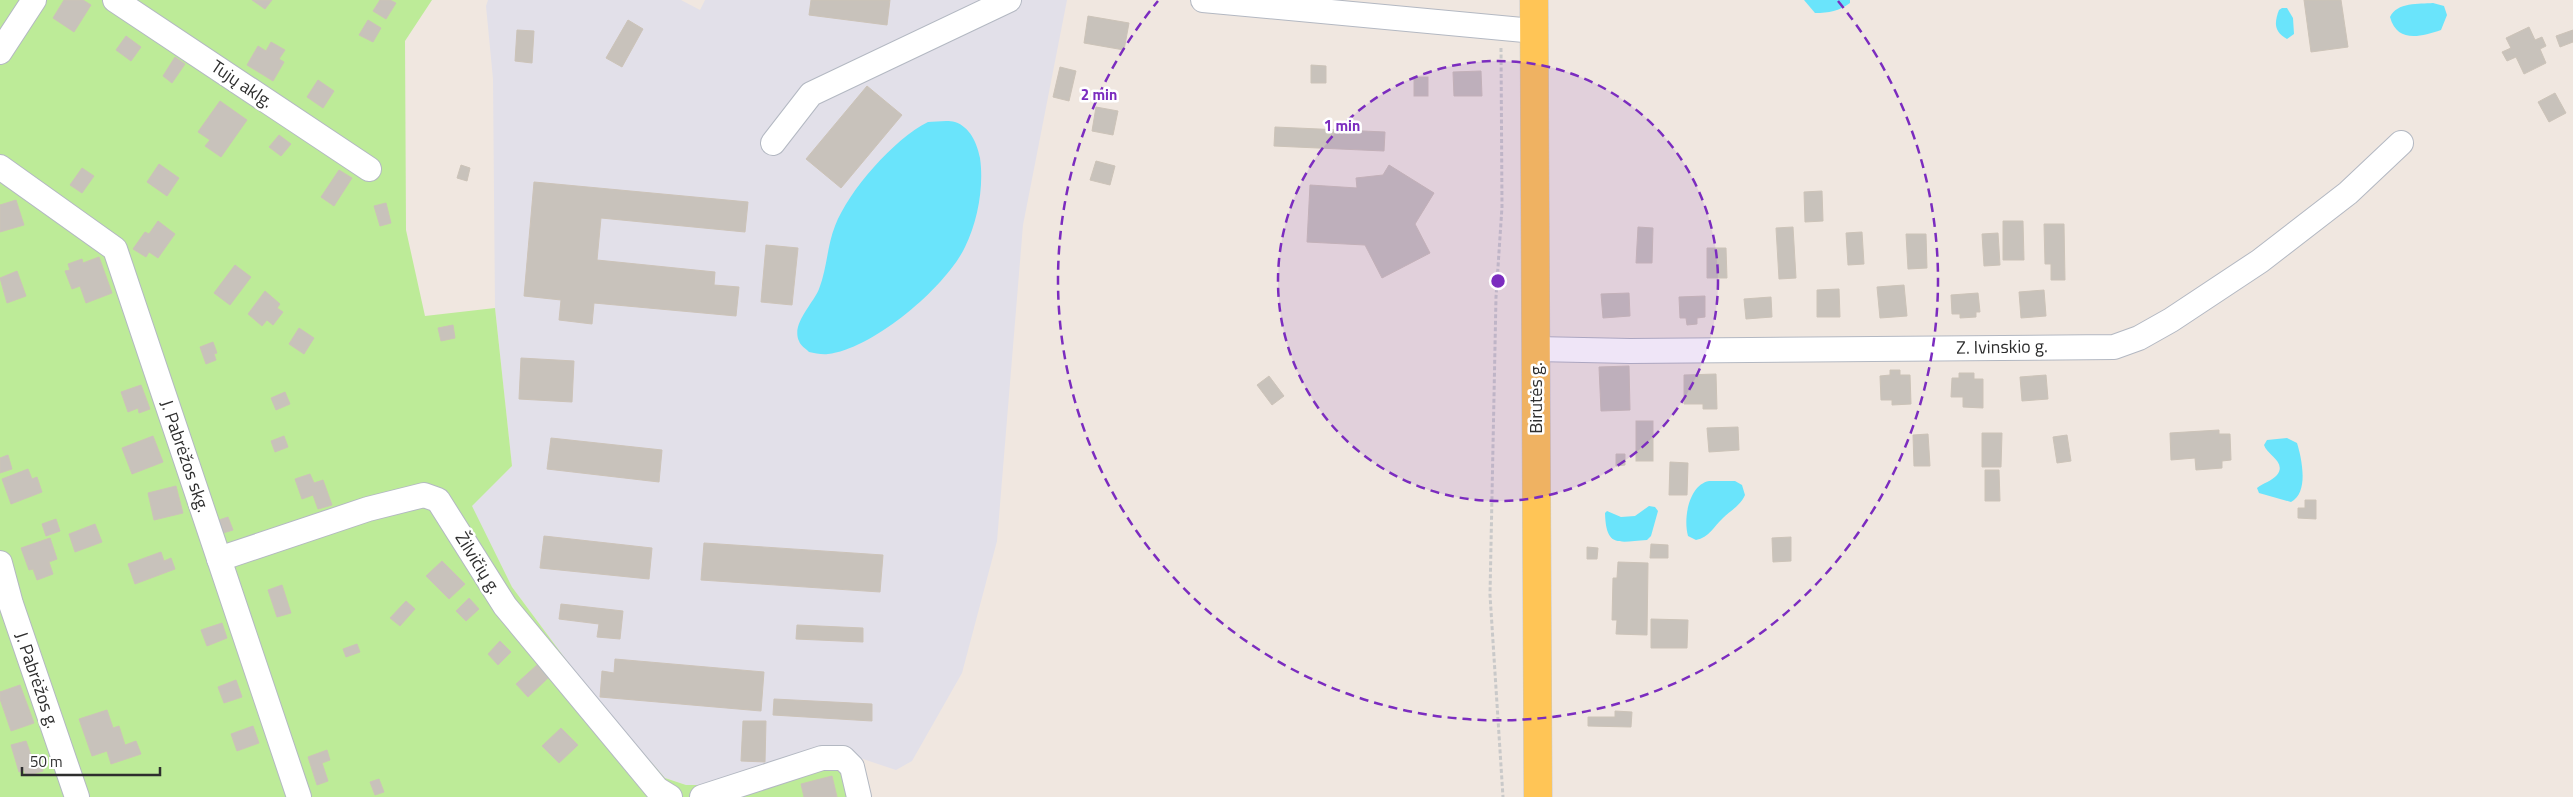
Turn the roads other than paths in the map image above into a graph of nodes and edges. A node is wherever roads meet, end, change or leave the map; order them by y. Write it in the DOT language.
graph roads {
  1 [pos="34,0"];
  2 [pos="115,0"];
  3 [pos="1009,0"];
  4 [pos="1203,0"];
  5 [pos="1534,0"];
  6 [pos="1534,31"];
  7 [pos="0,52"];
  8 [pos="2401,143"];
  9 [pos="773,144"];
  10 [pos="0,167"];
  11 [pos="368,169"];
  12 [pos="1536,349"];
  13 [pos="219,559"];
  14 [pos="0,563"];
  15 [pos="6,606"];
  16 [pos="77,797"];
  17 [pos="299,797"];
  18 [pos="670,797"];
  19 [pos="702,797"];
  20 [pos="859,797"];
  21 [pos="1538,797"];
  1 -- 7 [label="street"];
  2 -- 11 [label="street, Tujų aklg."];
  3 -- 9 [label="street"];
  4 -- 6 [label="street"];
  5 -- 6 [label="main road, Birutės g."];
  6 -- 12 [label="main road, Birutės g."];
  8 -- 12 [label="street, Z. Ivinskio g."];
  10 -- 13 [label="street, J. Pabrėžos skg."];
  12 -- 21 [label="main road, Birutės g."];
  13 -- 17 [label="street, J. Pabrėžos skg."];
  13 -- 18 [label="street, Žilvičių g."];
  14 -- 15 [label="street, J. Pabrėžos g."];
  15 -- 16 [label="street, J. Pabrėžos g."];
  19 -- 20 [label="street"];
}
